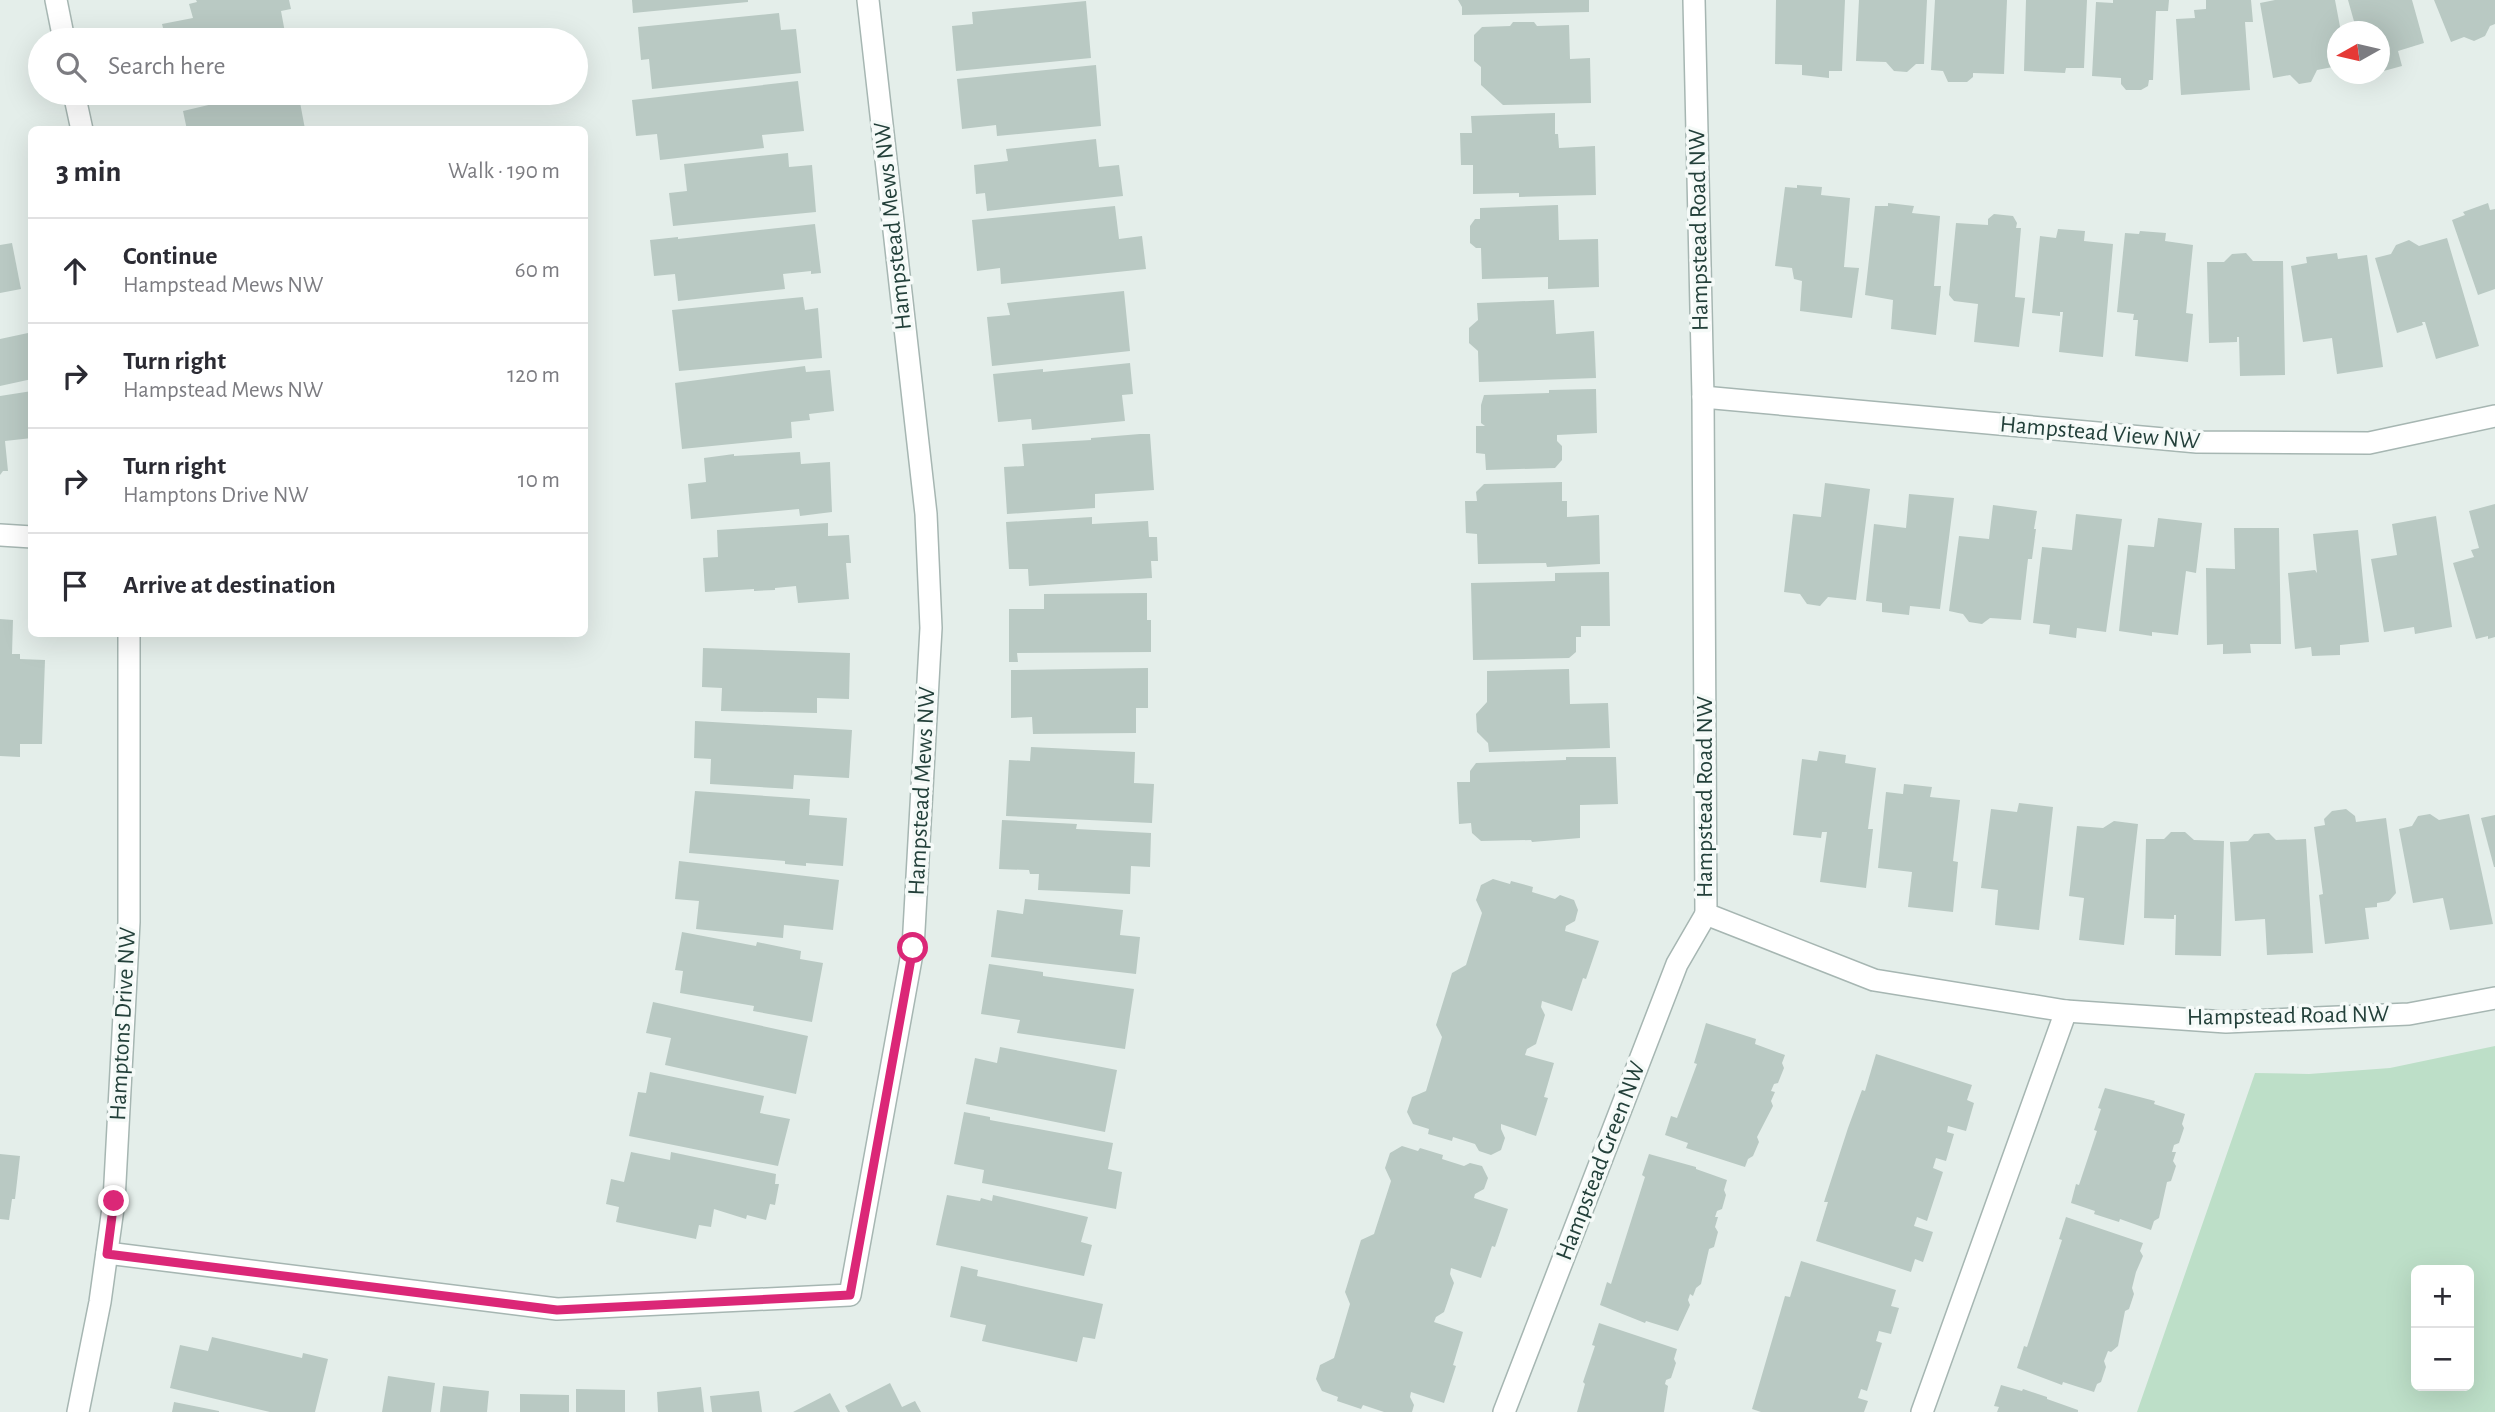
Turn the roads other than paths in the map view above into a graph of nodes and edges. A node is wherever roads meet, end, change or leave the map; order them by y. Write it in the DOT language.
graph roads {
  1 [pos="57,0"];
  2 [pos="868,0"];
  3 [pos="1694,0"];
  4 [pos="62,28"];
  5 [pos="77,105"];
  6 [pos="81,126"];
  7 [pos="1703,397"];
  8 [pos="2495,416"];
  9 [pos="0,535"];
  10 [pos="28,537"];
  11 [pos="129,637"];
  12 [pos="1706,914"];
  13 [pos="2495,998"];
  14 [pos="2066,1011"];
  15 [pos="107,1254"];
  16 [pos="78,1412"];
  17 [pos="1504,1412"];
  18 [pos="1922,1412"];
  1 -- 4 [label="street"];
  2 -- 15 [label="street, Hampstead Mews NW"];
  3 -- 7 [label="street, Hampstead Road NW"];
  5 -- 6 [label="street"];
  7 -- 8 [label="street, Hampstead View NW"];
  7 -- 12 [label="street, Hampstead Road NW"];
  9 -- 10 [label="street"];
  11 -- 15 [label="street, Hamptons Drive NW"];
  12 -- 14 [label="street, Hampstead Road NW"];
  12 -- 17 [label="street, Hampstead Green NW"];
  13 -- 14 [label="street, Hampstead Road NW"];
  14 -- 18 [label="street"];
  15 -- 16 [label="street, Hamptons Drive NW"];
}
